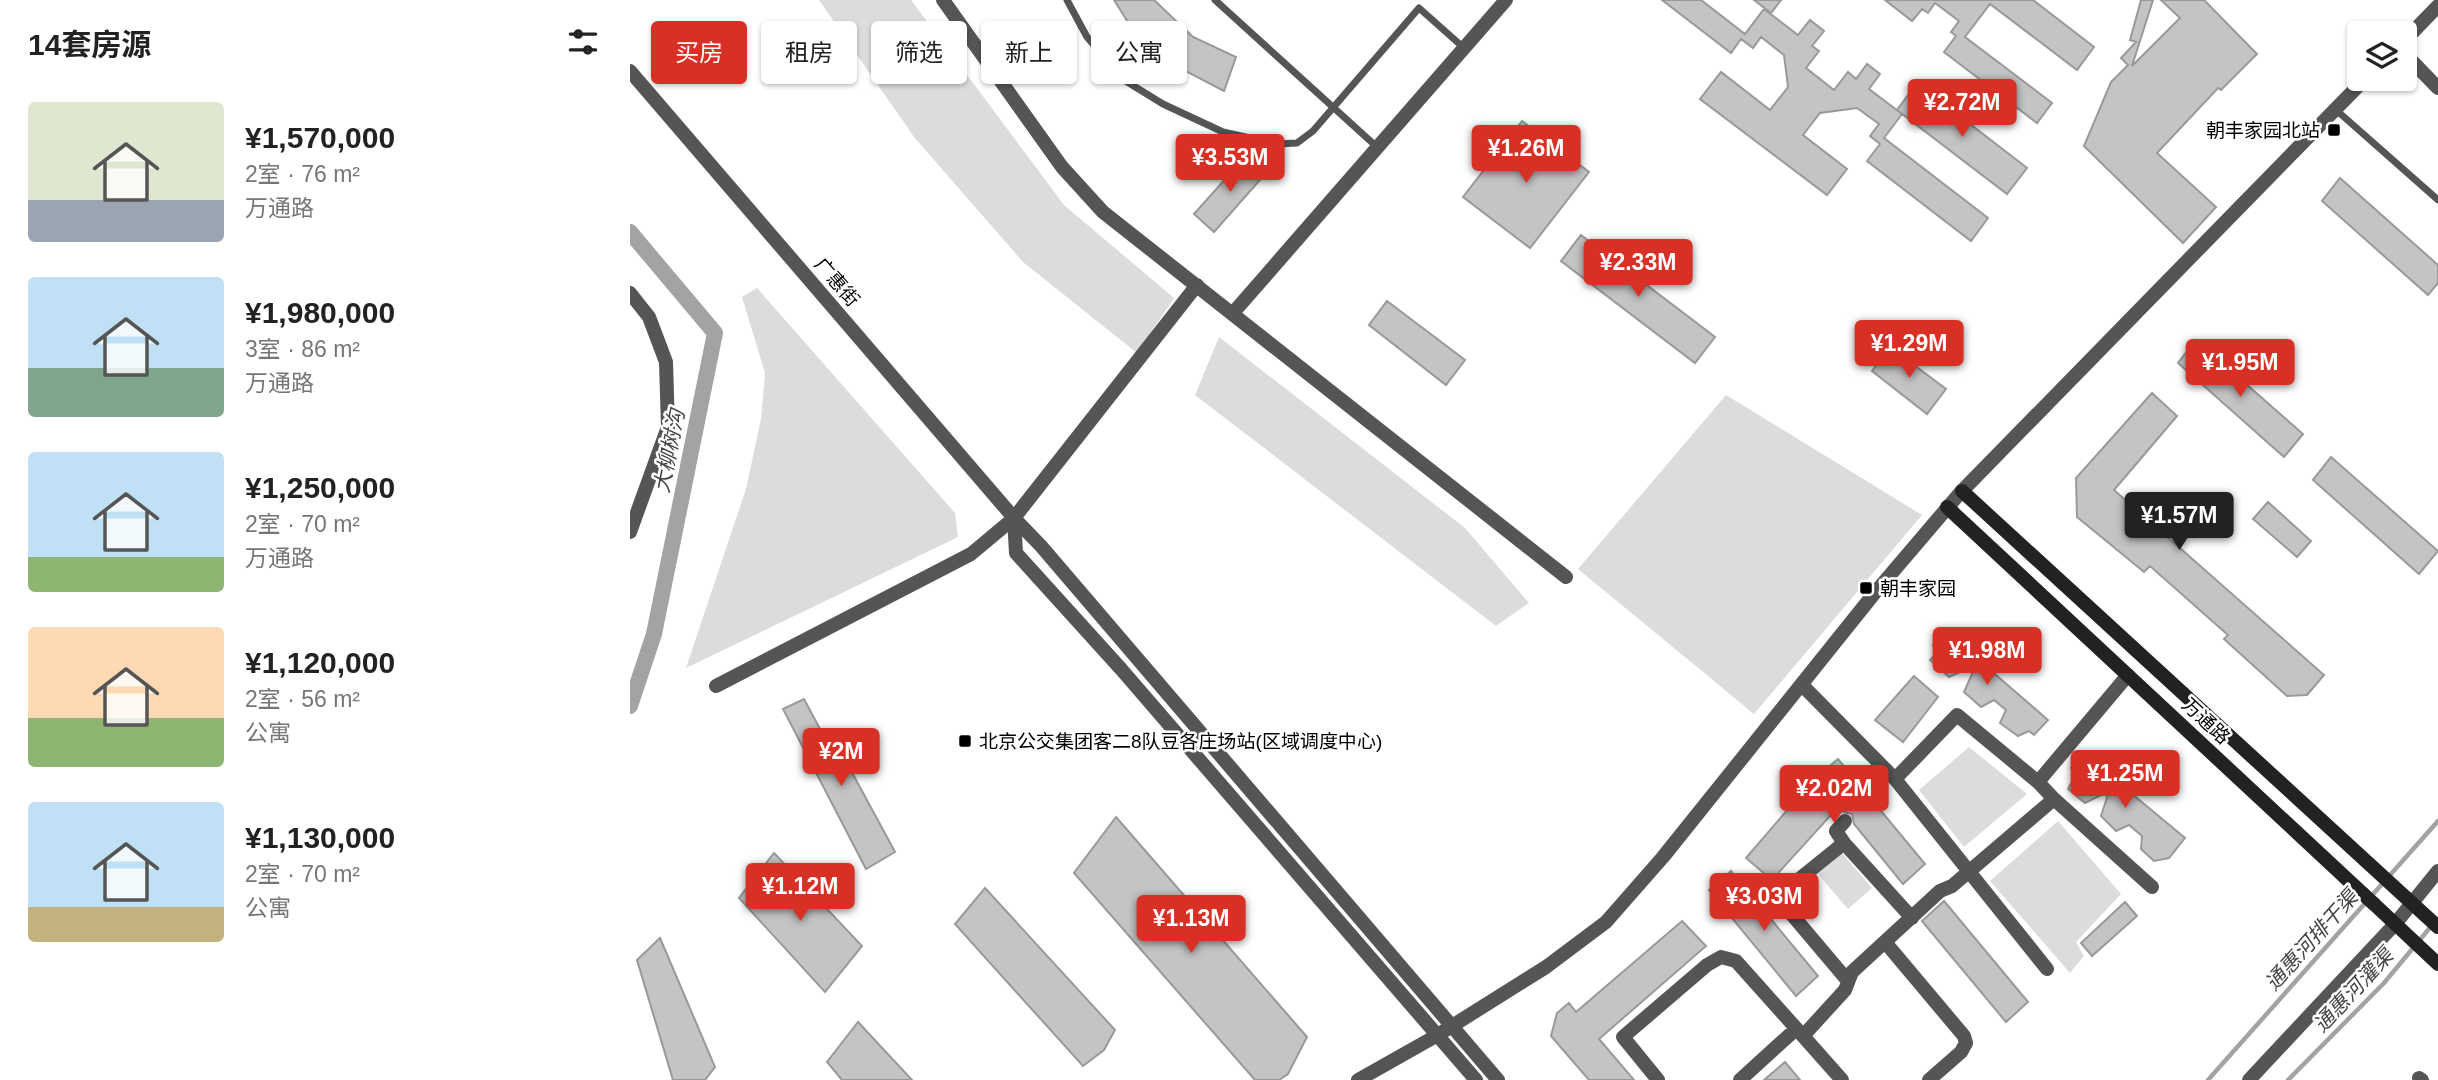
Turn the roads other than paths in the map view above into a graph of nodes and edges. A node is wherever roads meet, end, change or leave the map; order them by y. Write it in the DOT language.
graph roads {
  1 [pos="943,0"];
  2 [pos="1067,0"];
  3 [pos="1216,0"];
  4 [pos="1506,0"];
  5 [pos="2438,5"];
  6 [pos="2417,27"];
  7 [pos="1464,48"];
  8 [pos="2417,66"];
  9 [pos="630,71"];
  10 [pos="2438,88"];
  11 [pos="2353,91"];
  12 [pos="1334,108"];
  13 [pos="2335,109"];
  14 [pos="1377,148"];
  15 [pos="2438,200"];
  16 [pos="1197,285"];
  17 [pos="630,293"];
  18 [pos="1233,313"];
  19 [pos="1962,491"];
  20 [pos="1947,507"];
  21 [pos="1014,518"];
  22 [pos="630,532"];
  23 [pos="1566,577"];
  24 [pos="2128,675"];
  25 [pos="1802,685"];
  26 [pos="716,686"];
  27 [pos="1895,779"];
  28 [pos="2038,782"];
  29 [pos="2054,799"];
  30 [pos="1845,821"];
  31 [pos="1843,843"];
  32 [pos="2438,871"];
  33 [pos="1968,872"];
  34 [pos="2151,887"];
  35 [pos="2412,903"];
  36 [pos="1912,918"];
  37 [pos="2433,923"];
  38 [pos="2395,924"];
  39 [pos="1885,942"];
  40 [pos="2438,964"];
  41 [pos="2047,969"];
  42 [pos="1848,981"];
  43 [pos="1452,1026"];
  44 [pos="1799,1032"];
  45 [pos="1436,1036"];
  46 [pos="1358,1080"];
  47 [pos="1476,1080"];
  48 [pos="1498,1080"];
  49 [pos="1658,1080"];
  50 [pos="1740,1080"];
  51 [pos="1842,1080"];
  52 [pos="1929,1080"];
  53 [pos="2249,1080"];
  1 -- 16 [label="street"];
  2 -- 12 [label="lane"];
  3 -- 12 [label="lane"];
  4 -- 7 [label="street"];
  5 -- 6 [label="street"];
  7 -- 12 [label="lane"];
  7 -- 14 [label="street"];
  8 -- 10 [label="street"];
  9 -- 21 [label="street, 广惠街"];
  11 -- 13 [label="street"];
  12 -- 14 [label="lane"];
  13 -- 15 [label="lane"];
  13 -- 19 [label="street"];
  14 -- 18 [label="street"];
  16 -- 18 [label="street"];
  16 -- 21 [label="street"];
  17 -- 22 [label="street"];
  18 -- 23 [label="street"];
  19 -- 20 [label="street"];
  19 -- 35 [label="main road, 万通路"];
  20 -- 24 [label="main road, 万通路"];
  20 -- 25 [label="street"];
  21 -- 26 [label="street"];
  21 -- 43 [label="street, 广惠街"];
  21 -- 45 [label="street"];
  24 -- 28 [label="street"];
  24 -- 38 [label="main road, 万通路"];
  25 -- 27 [label="street"];
  25 -- 43 [label="street"];
  27 -- 28 [label="street"];
  27 -- 33 [label="street"];
  28 -- 29 [label="street"];
  29 -- 33 [label="street"];
  29 -- 34 [label="street"];
  30 -- 31 [label="street"];
  31 -- 36 [label="street"];
  31 -- 42 [label="street"];
  32 -- 35 [label="street"];
  33 -- 36 [label="street"];
  33 -- 41 [label="street"];
  35 -- 37 [label="main road, 万通路"];
  35 -- 38 [label="street"];
  36 -- 39 [label="street"];
  38 -- 40 [label="main road, 万通路"];
  38 -- 53 [label="street"];
  39 -- 42 [label="street"];
  39 -- 52 [label="street"];
  42 -- 44 [label="street"];
  43 -- 45 [label="street"];
  43 -- 48 [label="street, 广惠街"];
  44 -- 49 [label="street"];
  44 -- 50 [label="street"];
  44 -- 51 [label="street"];
  45 -- 46 [label="street"];
  45 -- 47 [label="street"];
}
